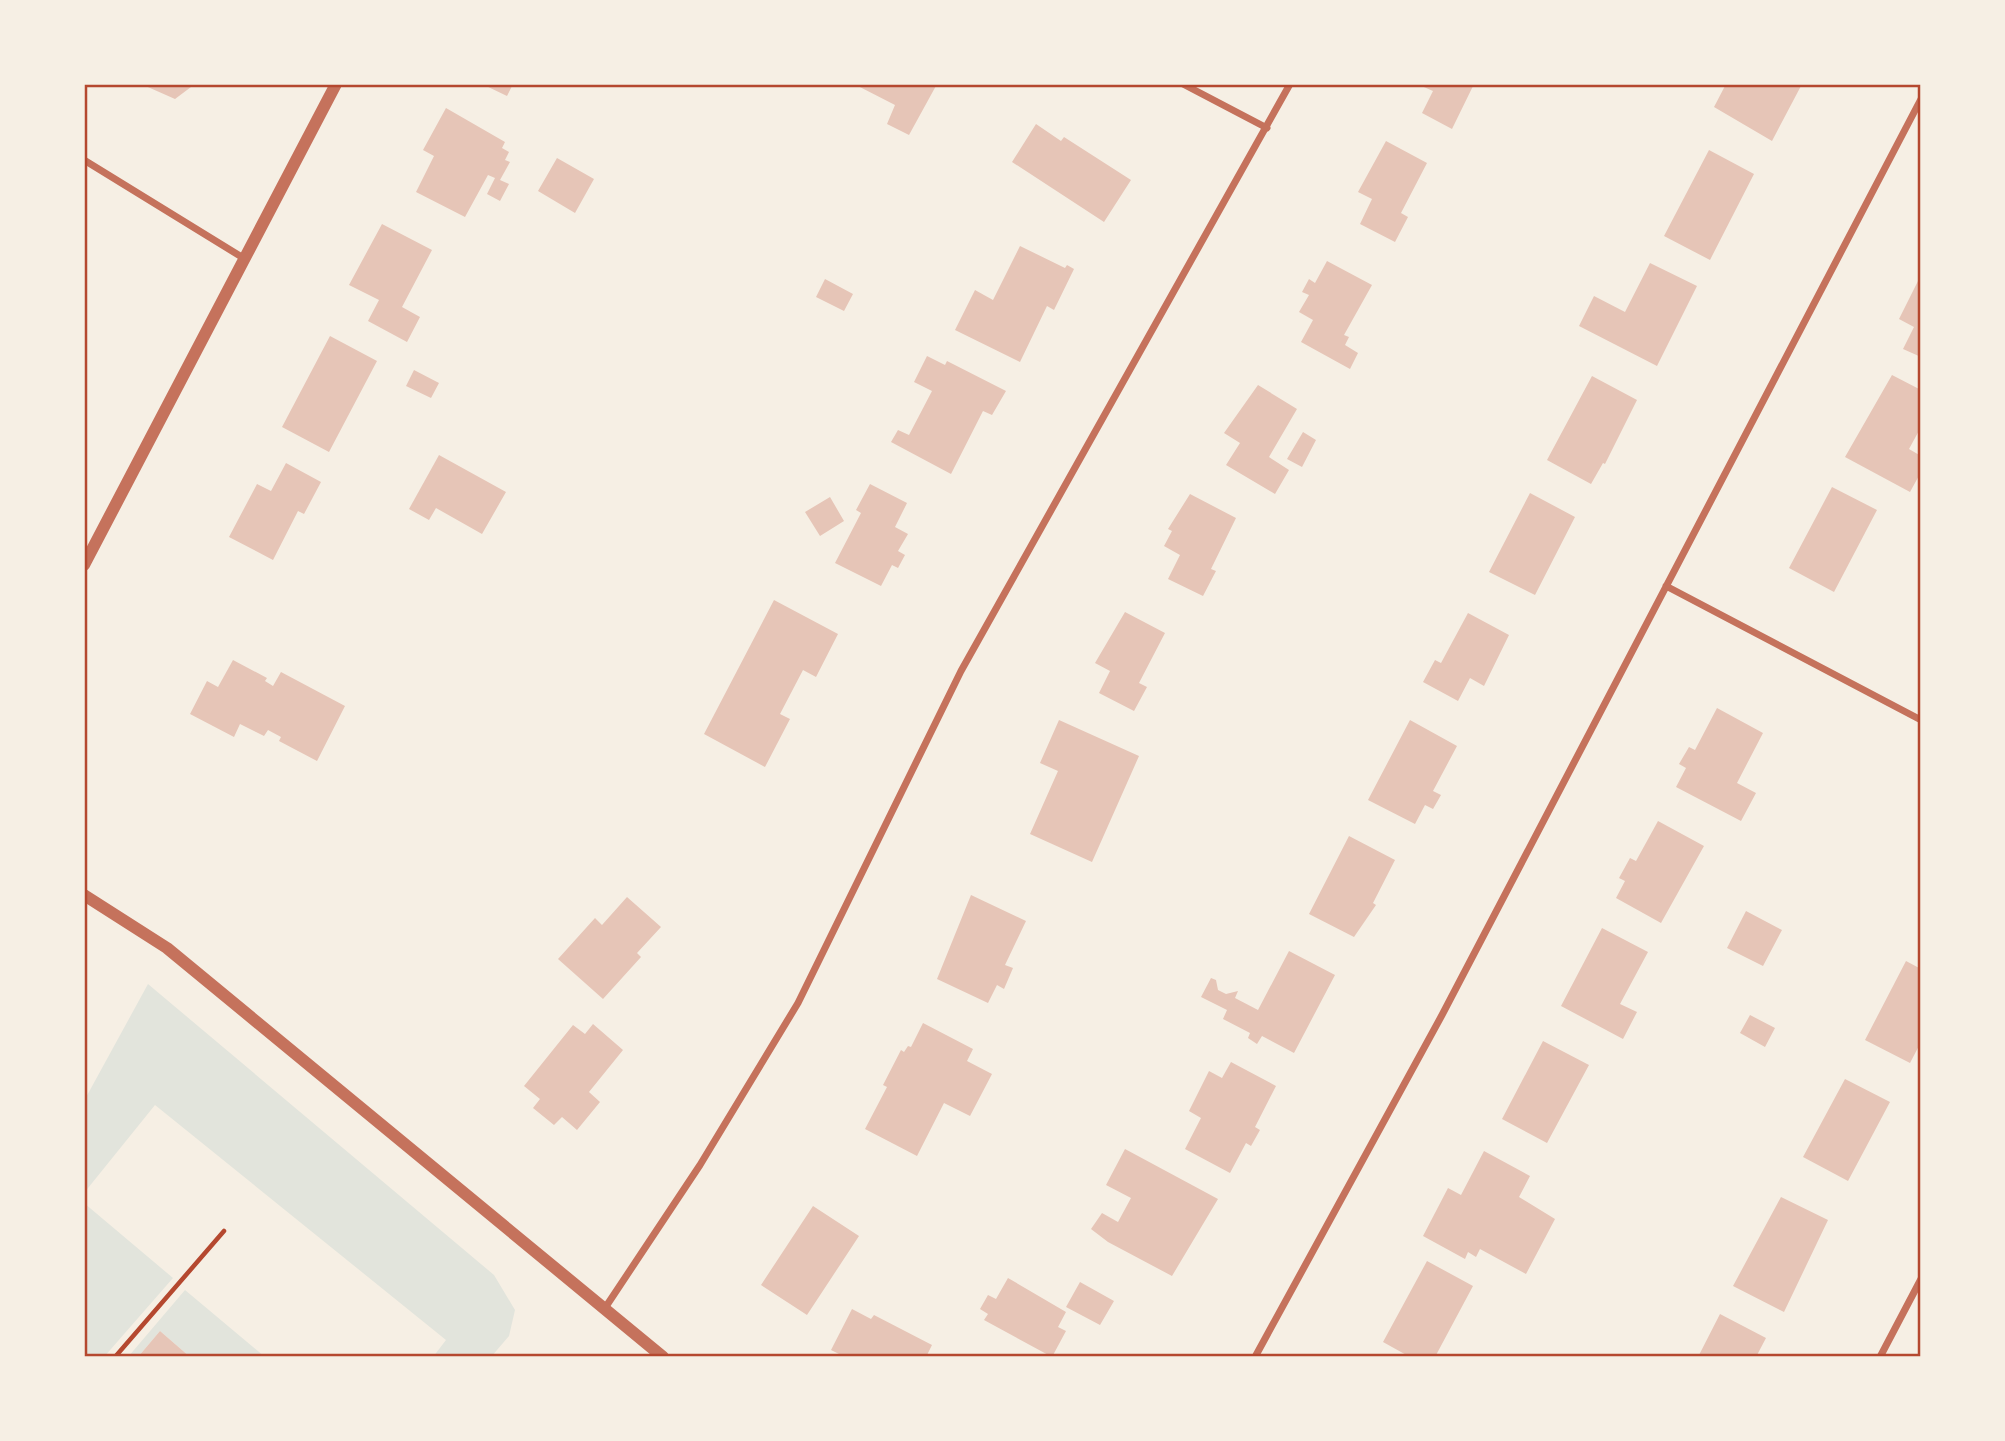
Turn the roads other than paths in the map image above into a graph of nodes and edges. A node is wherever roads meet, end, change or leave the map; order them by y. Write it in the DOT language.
graph roads {
  1 [pos="336,84"];
  2 [pos="1183,84"];
  3 [pos="1290,84"];
  4 [pos="1921,99"];
  5 [pos="1267,128"];
  6 [pos="84,160"];
  7 [pos="246,259"];
  8 [pos="84,565"];
  9 [pos="1666,586"];
  10 [pos="1921,720"];
  11 [pos="84,895"];
  12 [pos="1921,1279"];
  13 [pos="604,1308"];
  14 [pos="663,1357"];
  15 [pos="1255,1357"];
  16 [pos="1880,1357"];
  1 -- 7 [label="street"];
  2 -- 5 [label="street"];
  3 -- 5 [label="street"];
  4 -- 9 [label="street"];
  5 -- 13 [label="street"];
  6 -- 7 [label="street"];
  7 -- 8 [label="street"];
  9 -- 10 [label="street"];
  9 -- 15 [label="street"];
  11 -- 13 [label="street"];
  12 -- 16 [label="street"];
  13 -- 14 [label="street"];
}
